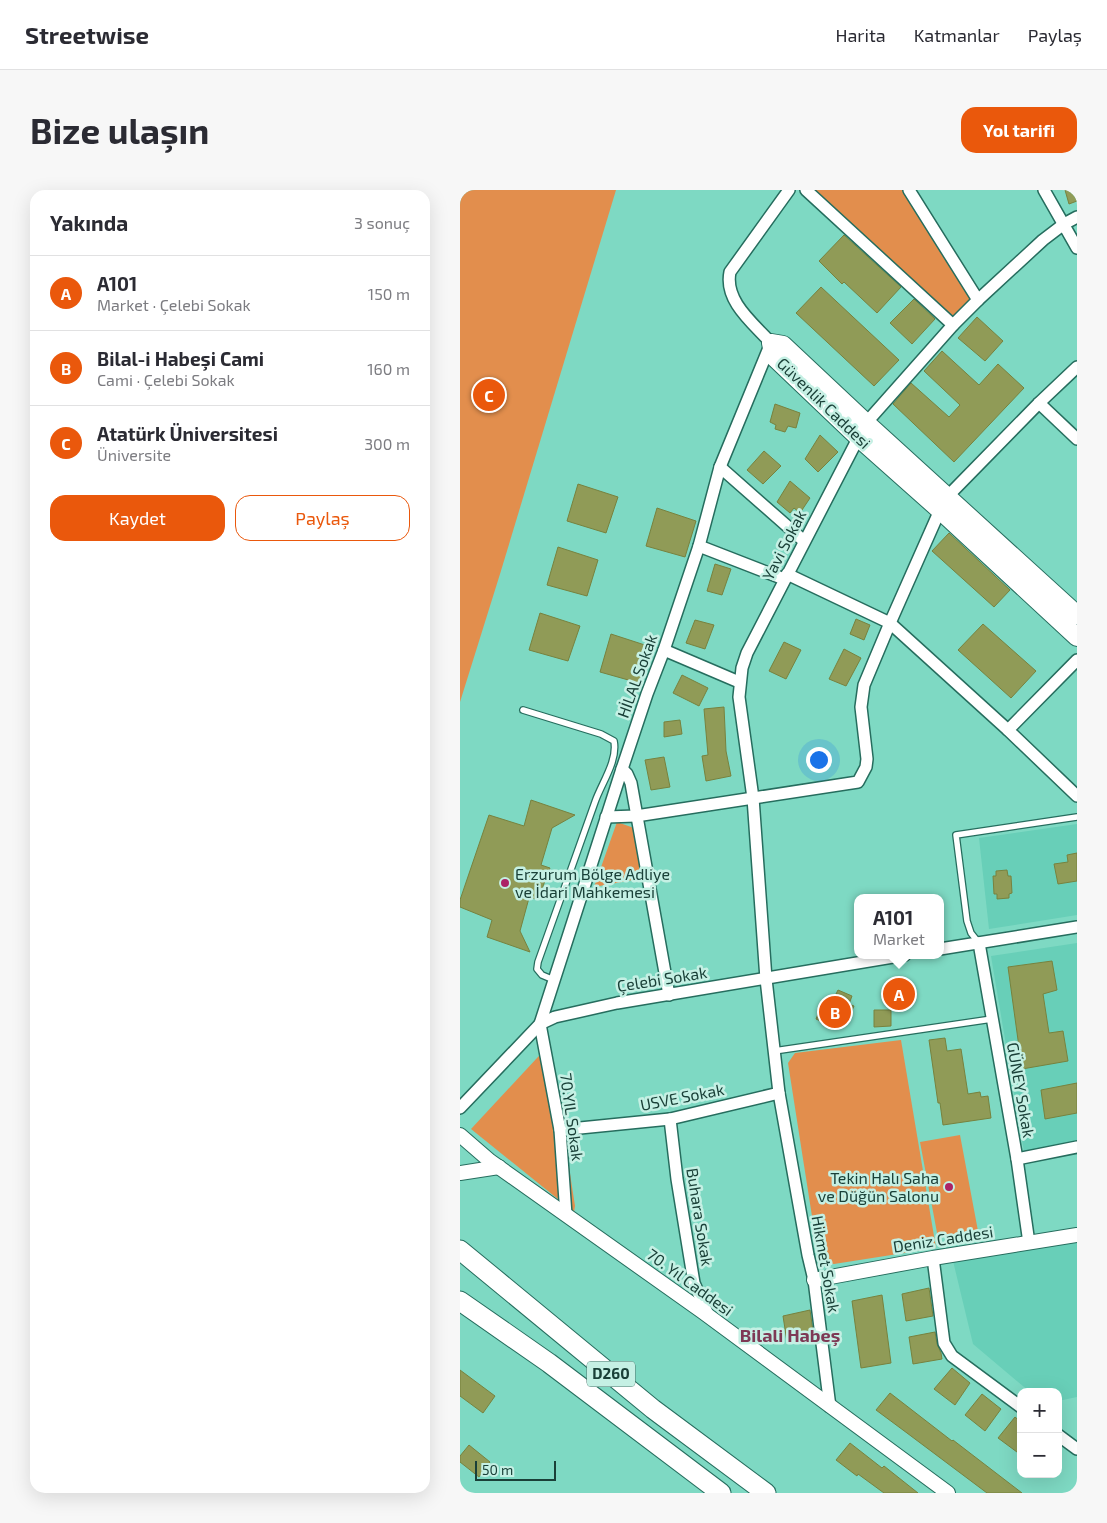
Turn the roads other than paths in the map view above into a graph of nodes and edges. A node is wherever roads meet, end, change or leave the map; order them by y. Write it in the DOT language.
graph roads {
  1 [pos="789,190"];
  2 [pos="806,190"];
  3 [pos="909,190"];
  4 [pos="1044,190"];
  5 [pos="1077,218"];
  6 [pos="1064,224"];
  7 [pos="1077,248"];
  8 [pos="978,300"];
  9 [pos="954,325"];
  10 [pos="771,342"];
  11 [pos="1077,367"];
  12 [pos="1039,403"];
  13 [pos="862,430"];
  14 [pos="1077,438"];
  15 [pos="720,467"];
  16 [pos="944,503"];
  17 [pos="804,541"];
  18 [pos="699,546"];
  19 [pos="786,577"];
  20 [pos="1077,615"];
  21 [pos="890,623"];
  22 [pos="1077,637"];
  23 [pos="664,650"];
  24 [pos="1077,660"];
  25 [pos="739,682"];
  26 [pos="523,710"];
  27 [pos="1008,730"];
  28 [pos="622,769"];
  29 [pos="1077,796"];
  30 [pos="753,798"];
  31 [pos="636,816"];
  32 [pos="606,817"];
  33 [pos="1077,817"];
  34 [pos="1077,926"];
  35 [pos="979,943"];
  36 [pos="944,948"];
  37 [pos="882,959"];
  38 [pos="766,979"];
  39 [pos="554,980"];
  40 [pos="669,995"];
  41 [pos="992,1019"];
  42 [pos="540,1024"];
  43 [pos="774,1051"];
  44 [pos="779,1093"];
  45 [pos="460,1108"];
  46 [pos="670,1119"];
  47 [pos="560,1130"];
  48 [pos="460,1136"];
  49 [pos="1077,1147"];
  50 [pos="1017,1159"];
  51 [pos="499,1167"];
  52 [pos="460,1173"];
  53 [pos="566,1215"];
  54 [pos="1077,1235"];
  55 [pos="1029,1243"];
  56 [pos="460,1250"];
  57 [pos="933,1258"];
  58 [pos="814,1280"];
  59 [pos="460,1301"];
  60 [pos="709,1316"];
  61 [pos="1017,1404"];
  62 [pos="830,1407"];
  63 [pos="1062,1438"];
  64 [pos="1077,1449"];
  65 [pos="721,1493"];
  66 [pos="766,1493"];
  67 [pos="948,1493"];
  1 -- 10 [label="street"];
  2 -- 9 [label="street"];
  3 -- 8 [label="street"];
  4 -- 6 [label="street"];
  5 -- 6 [label="street, Yavi Sokak"];
  6 -- 7 [label="street"];
  6 -- 8 [label="street, Yavi Sokak"];
  8 -- 9 [label="street, Yavi Sokak"];
  9 -- 13 [label="street, Yavi Sokak"];
  10 -- 13 [label="main road, Güvenlik Caddesi"];
  10 -- 15 [label="street, HİLAL Sokak"];
  11 -- 12 [label="street"];
  12 -- 14 [label="street"];
  12 -- 16 [label="street"];
  13 -- 16 [label="main road, Güvenlik Caddesi"];
  13 -- 17 [label="street, Yavi Sokak"];
  15 -- 17 [label="street"];
  15 -- 18 [label="street, HİLAL Sokak"];
  16 -- 20 [label="main road, Güvenlik Caddesi"];
  16 -- 21 [label="street"];
  16 -- 22 [label="main road, Güvenlik Caddesi"];
  17 -- 19 [label="street, Yavi Sokak"];
  18 -- 19 [label="street"];
  18 -- 23 [label="street, HİLAL Sokak"];
  19 -- 21 [label="street"];
  19 -- 25 [label="street, Yavi Sokak"];
  21 -- 27 [label="street"];
  21 -- 30 [label="street"];
  23 -- 25 [label="street"];
  23 -- 28 [label="street, HİLAL Sokak"];
  24 -- 27 [label="street"];
  25 -- 30 [label="street, Yavi Sokak"];
  26 -- 39 [label="lane"];
  27 -- 29 [label="street"];
  28 -- 31 [label="street"];
  28 -- 32 [label="street, HİLAL Sokak"];
  30 -- 31 [label="street"];
  30 -- 38 [label="street, Yavi Sokak"];
  31 -- 32 [label="street"];
  31 -- 40 [label="street"];
  32 -- 39 [label="street, HİLAL Sokak"];
  33 -- 35 [label="lane"];
  34 -- 35 [label="street"];
  35 -- 36 [label="street"];
  35 -- 41 [label="street, GÜNEY Sokak"];
  37 -- 38 [label="street, Çelebi Sokak"];
  38 -- 40 [label="street, Çelebi Sokak"];
  38 -- 43 [label="street, Hikmet Sokak"];
  39 -- 42 [label="street, HİLAL Sokak"];
  40 -- 42 [label="street, Çelebi Sokak"];
  41 -- 43 [label="lane"];
  41 -- 50 [label="street, GÜNEY Sokak"];
  42 -- 45 [label="street, Çelebi Sokak"];
  42 -- 47 [label="street, 70.YIL Sokak"];
  43 -- 44 [label="street, Hikmet Sokak"];
  44 -- 46 [label="street, USVE Sokak"];
  44 -- 58 [label="street, Hikmet Sokak"];
  46 -- 47 [label="street, USVE Sokak"];
  46 -- 60 [label="street, Buhara Sokak"];
  47 -- 53 [label="street, 70.YIL Sokak"];
  48 -- 51 [label="street, 70. Yıl Caddesi"];
  49 -- 50 [label="street"];
  50 -- 55 [label="street, GÜNEY Sokak"];
  51 -- 52 [label="street"];
  51 -- 53 [label="street, 70. Yıl Caddesi"];
  53 -- 60 [label="street, 70. Yıl Caddesi"];
  54 -- 55 [label="street, Deniz Caddesi"];
  55 -- 57 [label="street, Deniz Caddesi"];
  56 -- 66 [label="highway, D260"];
  57 -- 58 [label="street, Deniz Caddesi"];
  57 -- 61 [label="street"];
  58 -- 62 [label="street, Hikmet Sokak"];
  59 -- 65 [label="highway, D260"];
  60 -- 62 [label="street, 70. Yıl Caddesi"];
  62 -- 67 [label="street, 70. Yıl Caddesi"];
  63 -- 64 [label="street"];
}
